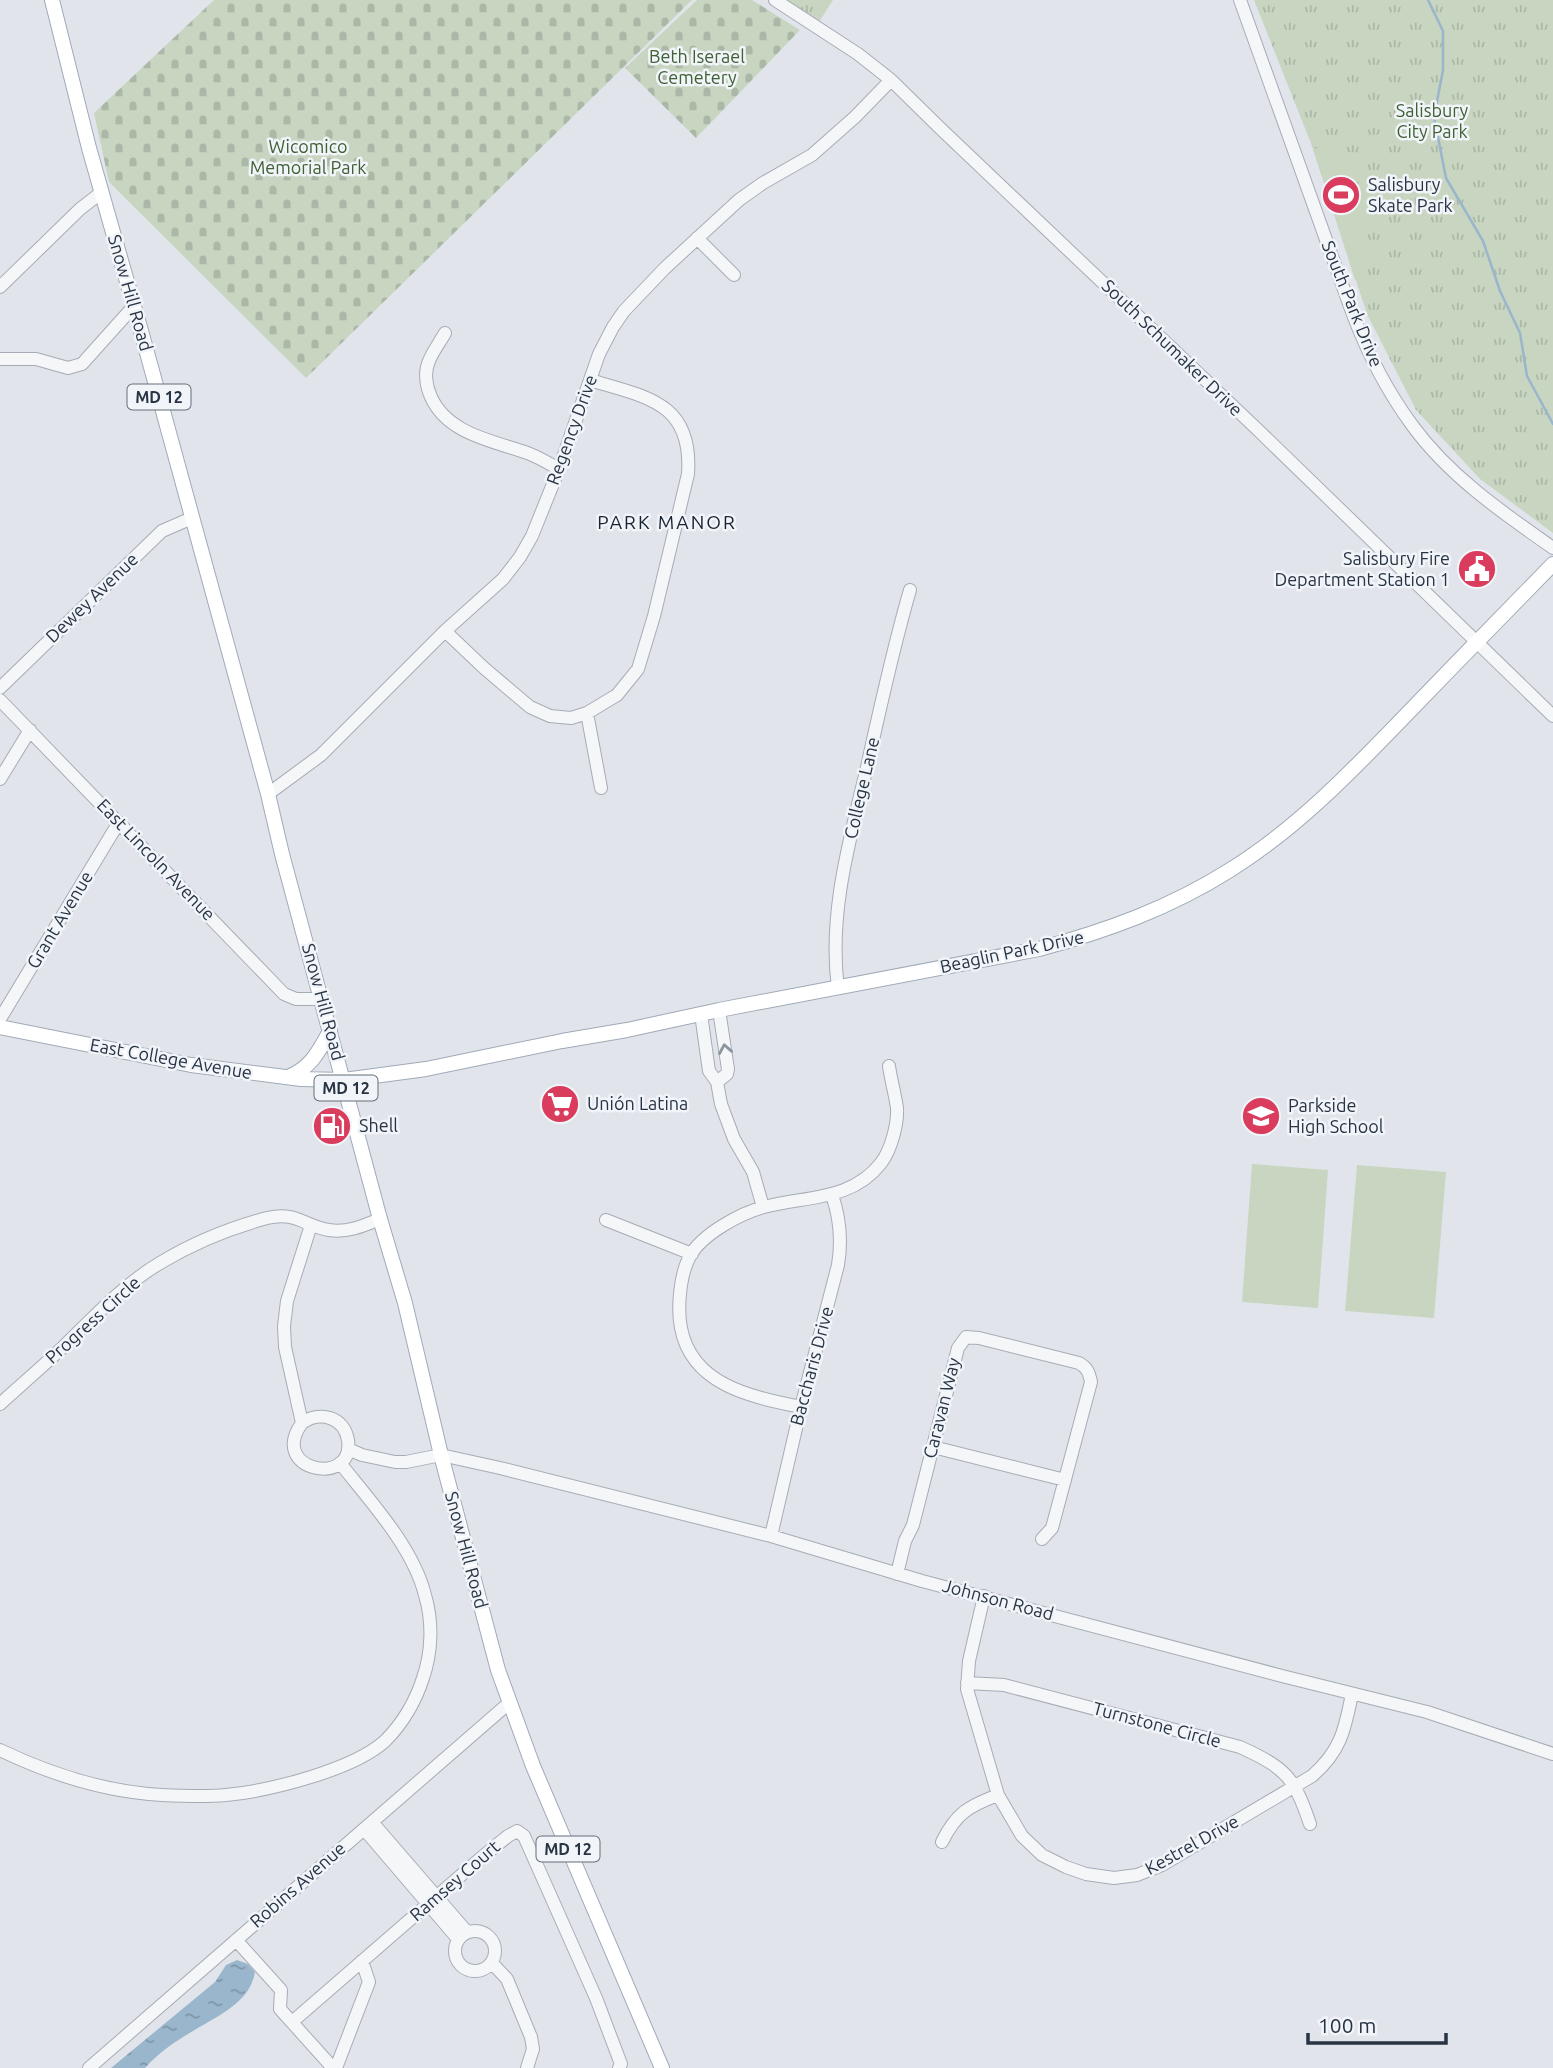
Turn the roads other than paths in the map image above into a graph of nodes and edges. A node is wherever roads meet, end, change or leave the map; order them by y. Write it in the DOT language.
graph roads {
  1 [pos="52,0"];
  2 [pos="775,0"];
  3 [pos="1240,0"];
  4 [pos="891,80"];
  5 [pos="102,192"];
  6 [pos="697,238"];
  7 [pos="734,275"];
  8 [pos="0,287"];
  9 [pos="134,306"];
  10 [pos="445,332"];
  11 [pos="0,359"];
  12 [pos="590,380"];
  13 [pos="559,470"];
  14 [pos="191,518"];
  15 [pos="1553,548"];
  16 [pos="1553,564"];
  17 [pos="910,590"];
  18 [pos="445,631"];
  19 [pos="1477,642"];
  20 [pos="0,688"];
  21 [pos="0,699"];
  22 [pos="587,713"];
  23 [pos="1553,716"];
  24 [pos="30,730"];
  25 [pos="0,779"];
  26 [pos="601,788"];
  27 [pos="268,794"];
  28 [pos="119,822"];
  29 [pos="838,988"];
  30 [pos="321,999"];
  31 [pos="719,1010"];
  32 [pos="701,1014"];
  33 [pos="0,1019"];
  34 [pos="0,1027"];
  35 [pos="330,1031"];
  36 [pos="888,1066"];
  37 [pos="288,1077"];
  38 [pos="344,1080"];
  39 [pos="717,1083"];
  40 [pos="832,1195"];
  41 [pos="763,1207"];
  42 [pos="380,1219"];
  43 [pos="606,1220"];
  44 [pos="312,1225"];
  45 [pos="692,1254"];
  46 [pos="0,1404"];
  47 [pos="801,1408"];
  48 [pos="302,1423"];
  49 [pos="933,1447"];
  50 [pos="348,1449"];
  51 [pos="441,1455"];
  52 [pos="340,1462"];
  53 [pos="1065,1480"];
  54 [pos="771,1536"];
  55 [pos="1042,1539"];
  56 [pos="897,1574"];
  57 [pos="984,1596"];
  58 [pos="967,1683"];
  59 [pos="1352,1694"];
  60 [pos="509,1703"];
  61 [pos="0,1750"];
  62 [pos="1553,1754"];
  63 [pos="1295,1786"];
  64 [pos="998,1795"];
  65 [pos="1310,1824"];
  66 [pos="368,1825"];
  67 [pos="942,1842"];
  68 [pos="432,1900"];
  69 [pos="463,1936"];
  70 [pos="236,1940"];
  71 [pos="362,1961"];
  72 [pos="492,1963"];
  73 [pos="292,2022"];
  74 [pos="89,2068"];
  75 [pos="334,2068"];
  76 [pos="527,2068"];
  77 [pos="619,2068"];
  78 [pos="663,2068"];
  1 -- 5 [label="main road, Snow Hill Road / MD 12"];
  2 -- 4 [label="street, South Schumaker Drive"];
  3 -- 15 [label="street, South Park Drive"];
  4 -- 6 [label="street, Regency Drive"];
  4 -- 19 [label="street, South Schumaker Drive"];
  5 -- 8 [label="street"];
  5 -- 9 [label="main road, Snow Hill Road / MD 12"];
  6 -- 7 [label="street"];
  6 -- 12 [label="street, Regency Drive"];
  9 -- 11 [label="street"];
  9 -- 14 [label="main road, Snow Hill Road / MD 12"];
  10 -- 13 [label="street"];
  12 -- 13 [label="street, Regency Drive"];
  12 -- 22 [label="street"];
  13 -- 18 [label="street, Regency Drive"];
  14 -- 20 [label="street, Dewey Avenue"];
  14 -- 27 [label="main road, Snow Hill Road / MD 12"];
  16 -- 19 [label="main road, Beaglin Park Drive"];
  17 -- 29 [label="street, College Lane"];
  18 -- 22 [label="street"];
  18 -- 27 [label="street, Regency Drive"];
  19 -- 23 [label="street, South Schumaker Drive"];
  19 -- 29 [label="main road, Beaglin Park Drive"];
  21 -- 24 [label="street, East Lincoln Avenue"];
  22 -- 26 [label="street"];
  24 -- 25 [label="street"];
  24 -- 28 [label="street, East Lincoln Avenue"];
  27 -- 30 [label="main road, Snow Hill Road / MD 12"];
  28 -- 30 [label="street, East Lincoln Avenue"];
  28 -- 33 [label="street, Grant Avenue"];
  29 -- 31 [label="main road, Beaglin Park Drive"];
  30 -- 35 [label="main road, Snow Hill Road / MD 12"];
  31 -- 32 [label="main road, Beaglin Park Drive"];
  39 -- 31 [label="street, one-way"];
  32 -- 38 [label="main road, Beaglin Park Drive"];
  32 -- 39 [label="street"];
  34 -- 37 [label="main road, East College Avenue"];
  35 -- 37 [label="main road"];
  35 -- 38 [label="main road, Snow Hill Road / MD 12"];
  36 -- 40 [label="street"];
  37 -- 38 [label="main road, East College Avenue"];
  38 -- 42 [label="main road, Snow Hill Road / MD 12"];
  39 -- 41 [label="street"];
  40 -- 41 [label="street"];
  40 -- 47 [label="street, Baccharis Drive"];
  41 -- 45 [label="street"];
  42 -- 44 [label="street, Progress Circle"];
  42 -- 51 [label="main road, Snow Hill Road / MD 12"];
  43 -- 45 [label="street"];
  44 -- 46 [label="street, Progress Circle"];
  44 -- 48 [label="street"];
  45 -- 47 [label="street"];
  47 -- 54 [label="street, Baccharis Drive"];
  48 -- 50 [label="street"];
  48 -- 52 [label="street"];
  49 -- 53 [label="street"];
  49 -- 53 [label="street, Caravan Way"];
  49 -- 56 [label="street, Caravan Way"];
  50 -- 51 [label="street"];
  50 -- 52 [label="street"];
  51 -- 54 [label="street, Johnson Road"];
  51 -- 60 [label="main road, Snow Hill Road / MD 12"];
  52 -- 61 [label="street"];
  53 -- 55 [label="street, Caravan Way"];
  54 -- 56 [label="street, Johnson Road"];
  56 -- 57 [label="street, Johnson Road"];
  57 -- 58 [label="street, Kestrel Drive"];
  57 -- 59 [label="street, Johnson Road"];
  58 -- 63 [label="street, Turnstone Circle"];
  58 -- 64 [label="street, Kestrel Drive"];
  59 -- 62 [label="street, Johnson Road"];
  59 -- 63 [label="street, Kestrel Drive"];
  60 -- 66 [label="street, Robins Avenue"];
  60 -- 78 [label="main road, Snow Hill Road / MD 12"];
  63 -- 64 [label="street, Kestrel Drive"];
  63 -- 65 [label="street, Turnstone Circle"];
  64 -- 67 [label="street"];
  66 -- 68 [label="street"];
  66 -- 70 [label="street, Robins Avenue"];
  68 -- 69 [label="street"];
  68 -- 71 [label="street, Ramsey Court"];
  68 -- 77 [label="street, Ramsey Court"];
  69 -- 72 [label="street"];
  69 -- 72 [label="street"];
  70 -- 73 [label="street"];
  70 -- 74 [label="street, Robins Avenue"];
  71 -- 73 [label="street, Ramsey Court"];
  71 -- 75 [label="street"];
  72 -- 76 [label="street"];
  73 -- 75 [label="street"];
}
